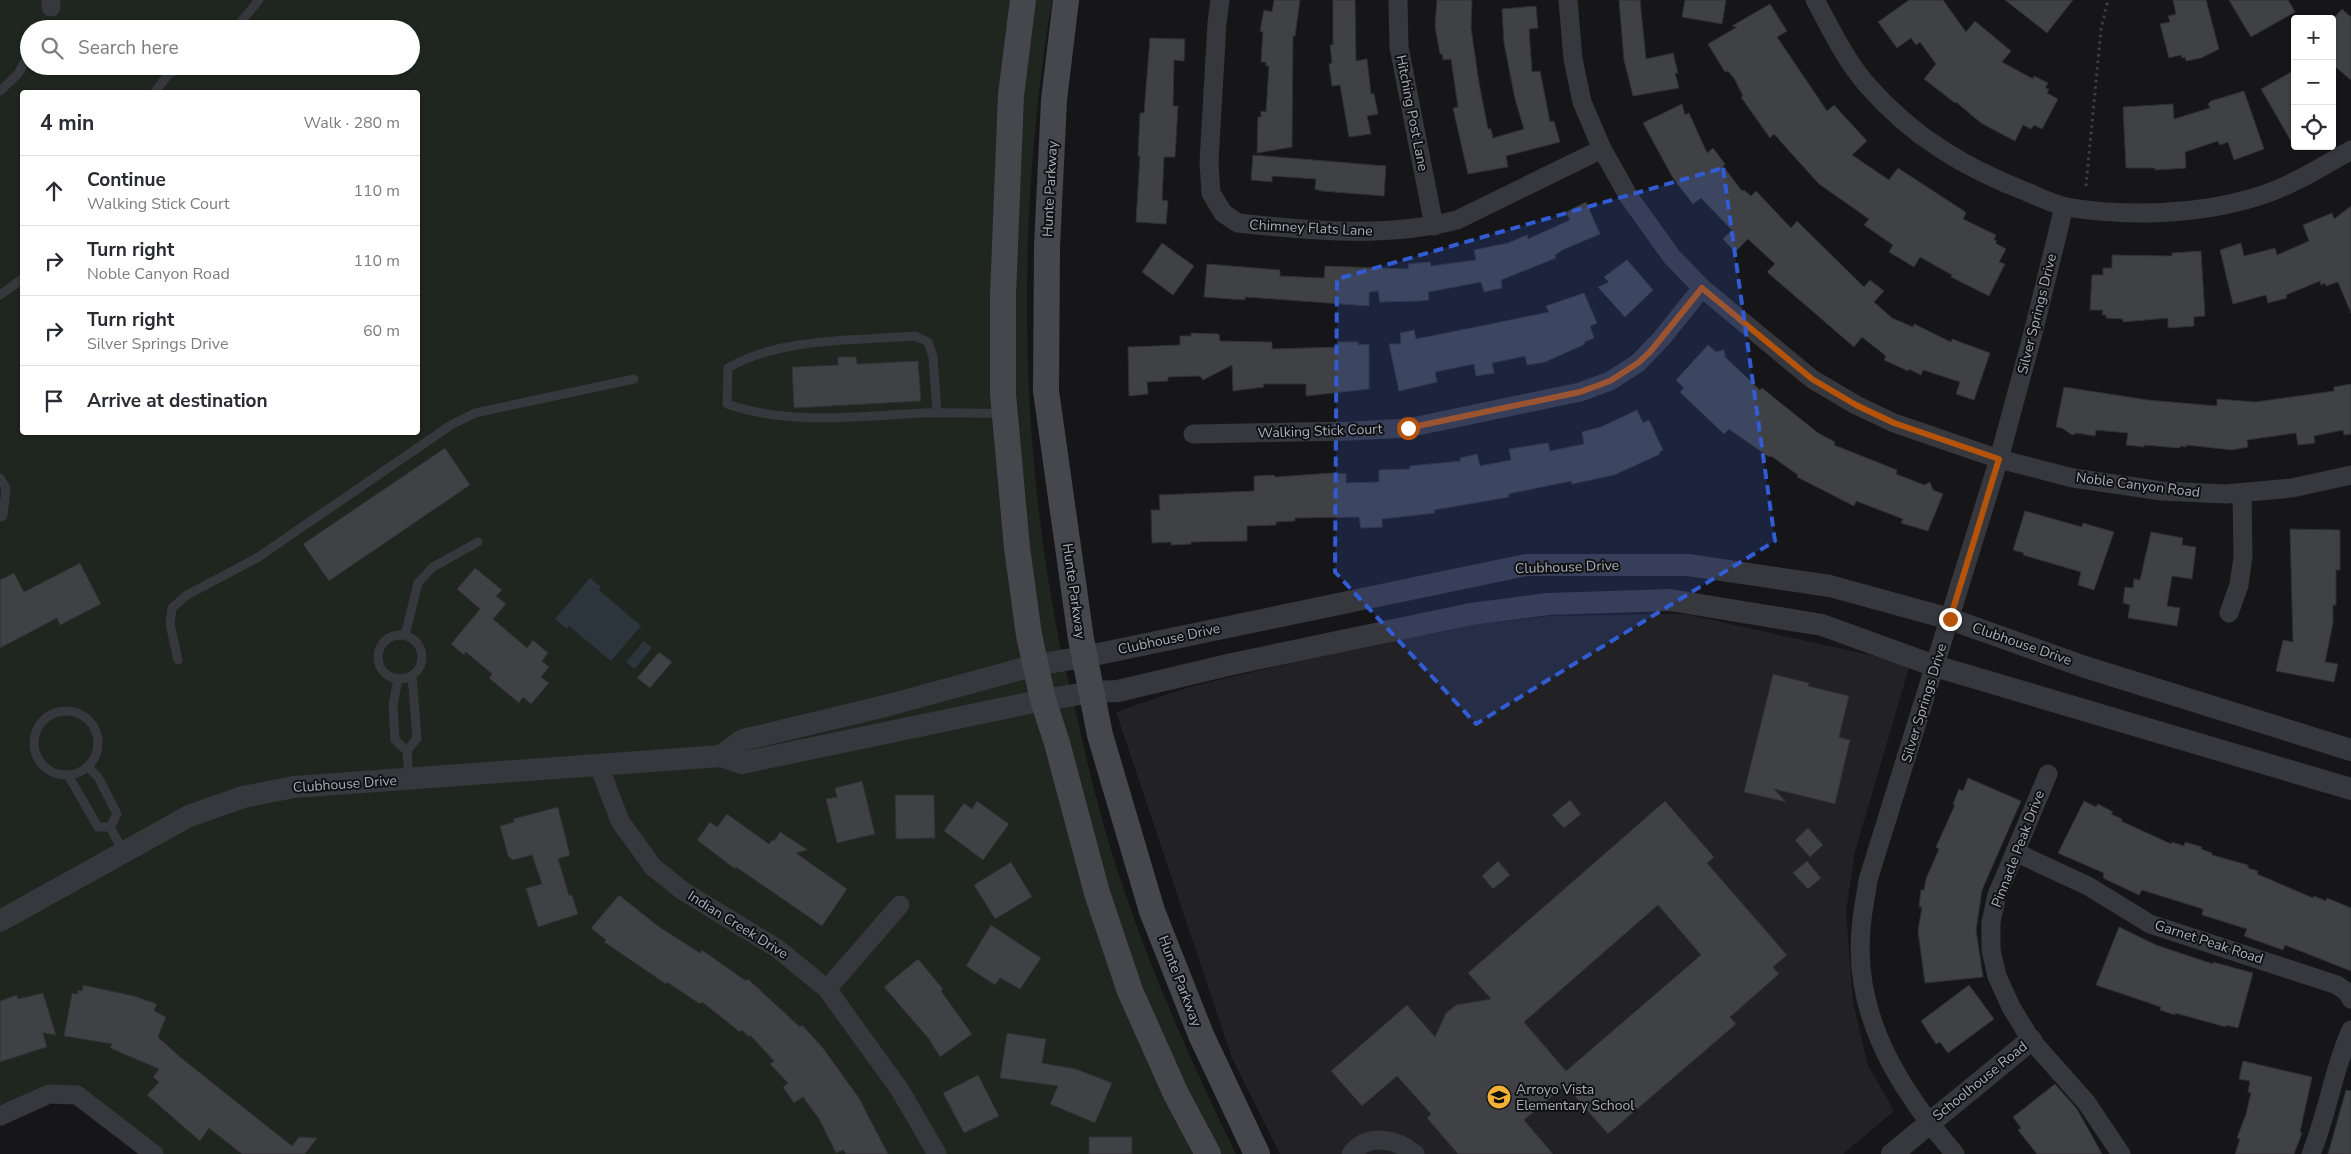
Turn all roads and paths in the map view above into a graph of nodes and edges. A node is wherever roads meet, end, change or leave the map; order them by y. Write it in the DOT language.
graph roads {
  1 [pos="259,0"];
  2 [pos="1022,0"];
  3 [pos="1066,0"];
  4 [pos="1220,0"];
  5 [pos="1398,0"];
  6 [pos="1568,0"];
  7 [pos="1815,0"];
  8 [pos="2108,0"];
  9 [pos="242,20"];
  10 [pos="20,70"];
  11 [pos="168,75"];
  12 [pos="0,90"];
  13 [pos="156,90"];
  14 [pos="1602,149"];
  15 [pos="2351,150"];
  16 [pos="2086,186"];
  17 [pos="2064,206"];
  18 [pos="1434,226"];
  19 [pos="20,280"];
  20 [pos="1702,288"];
  21 [pos="0,295"];
  22 [pos="634,379"];
  23 [pos="937,413"];
  24 [pos="1005,413"];
  25 [pos="1193,434"];
  26 [pos="1999,459"];
  27 [pos="2351,475"];
  28 [pos="0,478"];
  29 [pos="2242,494"];
  30 [pos="0,517"];
  31 [pos="478,542"];
  32 [pos="2229,613"];
  33 [pos="1950,619"];
  34 [pos="405,635"];
  35 [pos="1084,657"];
  36 [pos="178,660"];
  37 [pos="1036,665"];
  38 [pos="1935,666"];
  39 [pos="412,676"];
  40 [pos="398,679"];
  41 [pos="1092,692"];
  42 [pos="1043,700"];
  43 [pos="2351,750"];
  44 [pos="407,751"];
  45 [pos="721,756"];
  46 [pos="599,766"];
  47 [pos="88,767"];
  48 [pos="2048,774"];
  49 [pos="68,775"];
  50 [pos="409,779"];
  51 [pos="2351,789"];
  52 [pos="110,827"];
  53 [pos="123,852"];
  54 [pos="2015,852"];
  55 [pos="900,905"];
  56 [pos="0,920"];
  57 [pos="827,989"];
  58 [pos="2351,999"];
  59 [pos="2351,1030"];
  60 [pos="2031,1040"];
  61 [pos="0,1116"];
  62 [pos="1928,1123"];
  63 [pos="154,1154"];
  64 [pos="937,1154"];
  65 [pos="1208,1154"];
  66 [pos="1257,1154"];
  67 [pos="1352,1154"];
  68 [pos="1415,1154"];
  69 [pos="1892,1154"];
  70 [pos="1955,1154"];
  71 [pos="2121,1154"];
  72 [pos="2311,1154"];
  1 -- 9 [label="lane"];
  2 -- 24 [label="main road"];
  3 -- 35 [label="main road, Hunte Parkway"];
  4 -- 18 [label="street, Chimney Flats Lane"];
  5 -- 18 [label="street, Hitching Post Lane"];
  6 -- 14 [label="street, Noble Canyon Road"];
  7 -- 17 [label="street"];
  8 -- 16 [label="path"];
  10 -- 12 [label="lane"];
  11 -- 13 [label="lane"];
  14 -- 18 [label="street, Chimney Flats Lane"];
  14 -- 20 [label="street, Noble Canyon Road"];
  15 -- 17 [label="street"];
  17 -- 26 [label="street, Silver Springs Drive"];
  19 -- 21 [label="lane"];
  20 -- 25 [label="street, Walking Stick Court"];
  20 -- 26 [label="street, Noble Canyon Road"];
  22 -- 36 [label="lane"];
  23 -- 23 [label="lane"];
  23 -- 24 [label="lane"];
  24 -- 37 [label="main road"];
  26 -- 29 [label="street, Noble Canyon Road"];
  26 -- 33 [label="street, Silver Springs Drive"];
  27 -- 29 [label="street, Noble Canyon Road"];
  28 -- 30 [label="lane"];
  29 -- 32 [label="street"];
  31 -- 34 [label="lane"];
  33 -- 35 [label="street, Clubhouse Drive"];
  33 -- 38 [label="street, Silver Springs Drive"];
  33 -- 43 [label="street, Clubhouse Drive"];
  34 -- 39 [label="lane"];
  34 -- 40 [label="lane"];
  35 -- 37 [label="street, Clubhouse Drive"];
  35 -- 41 [label="main road, Hunte Parkway"];
  37 -- 42 [label="main road"];
  37 -- 45 [label="street, Clubhouse Drive"];
  38 -- 41 [label="street, Clubhouse Drive"];
  38 -- 51 [label="street, Clubhouse Drive"];
  38 -- 62 [label="street, Silver Springs Drive"];
  39 -- 40 [label="lane"];
  39 -- 44 [label="lane"];
  40 -- 44 [label="lane"];
  41 -- 42 [label="street, Clubhouse Drive"];
  41 -- 66 [label="main road, Hunte Parkway"];
  42 -- 45 [label="street, Clubhouse Drive"];
  42 -- 65 [label="main road"];
  44 -- 50 [label="lane"];
  45 -- 46 [label="street, Clubhouse Drive"];
  46 -- 50 [label="street, Clubhouse Drive"];
  46 -- 57 [label="street, Indian Creek Drive"];
  47 -- 49 [label="lane"];
  47 -- 49 [label="lane"];
  47 -- 52 [label="lane"];
  48 -- 54 [label="street, Pinnacle Peak Drive"];
  49 -- 52 [label="lane"];
  50 -- 53 [label="street, Clubhouse Drive"];
  52 -- 53 [label="lane"];
  53 -- 56 [label="street, Clubhouse Drive"];
  54 -- 58 [label="street, Garnet Peak Road"];
  54 -- 60 [label="street, Pinnacle Peak Drive"];
  55 -- 57 [label="street"];
  57 -- 64 [label="street, Indian Creek Drive"];
  59 -- 72 [label="street"];
  60 -- 62 [label="street, Schoolhouse Road"];
  60 -- 71 [label="street, Pinnacle Peak Drive"];
  61 -- 63 [label="street"];
  62 -- 69 [label="street, Schoolhouse Road"];
  62 -- 70 [label="street, Silver Springs Drive"];
  67 -- 68 [label="street"];
}
